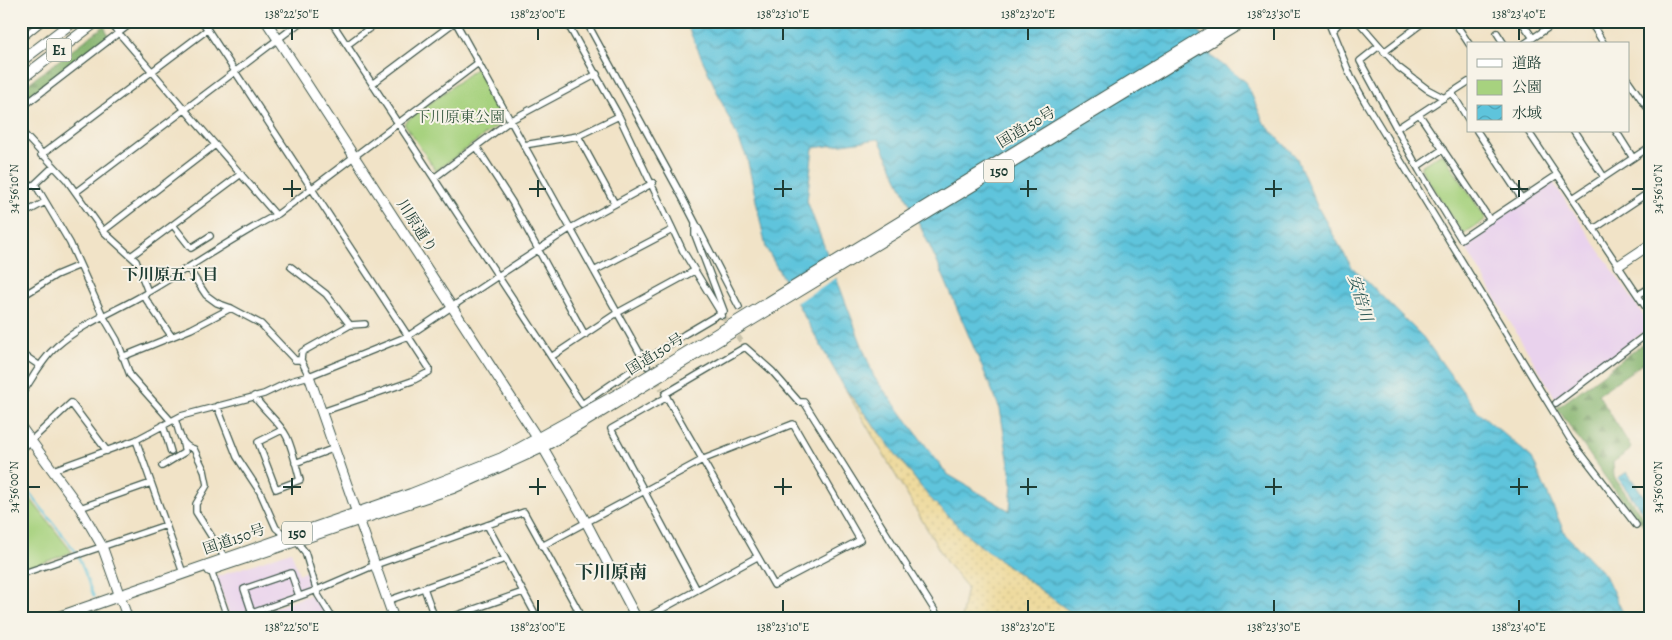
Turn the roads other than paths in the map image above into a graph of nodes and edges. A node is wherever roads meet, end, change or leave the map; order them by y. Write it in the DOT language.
graph roads {
  1 [pos="43,21"];
  2 [pos="74,21"];
  3 [pos="97,21"];
  4 [pos="134,21"];
  5 [pos="202,21"];
  6 [pos="266,21"];
  7 [pos="302,21"];
  8 [pos="331,21"];
  9 [pos="379,21"];
  10 [pos="455,21"];
  11 [pos="566,21"];
  12 [pos="586,21"];
  13 [pos="1228,21"];
  14 [pos="1244,21"];
  15 [pos="1328,21"];
  16 [pos="1341,21"];
  17 [pos="1358,21"];
  18 [pos="1410,21"];
  19 [pos="1425,21"];
  20 [pos="1454,21"];
  21 [pos="1521,21"];
  22 [pos="1558,21"];
  23 [pos="1590,21"];
  24 [pos="1604,21"];
  25 [pos="111,24"];
  26 [pos="1416,28"];
  27 [pos="1594,28"];
  28 [pos="207,30"];
  29 [pos="1333,30"];
  30 [pos="118,33"];
  31 [pos="1497,33"];
  32 [pos="21,38"];
  33 [pos="1533,38"];
  34 [pos="278,39"];
  35 [pos="1469,42"];
  36 [pos="1503,42"];
  37 [pos="1527,42"];
  38 [pos="1603,42"];
  39 [pos="347,45"];
  40 [pos="1379,46"];
  41 [pos="1384,52"];
  42 [pos="21,61"];
  43 [pos="478,63"];
  44 [pos="151,72"];
  45 [pos="235,72"];
  46 [pos="597,74"];
  47 [pos="21,79"];
  48 [pos="1467,83"];
  49 [pos="1630,83"];
  50 [pos="372,84"];
  51 [pos="1452,94"];
  52 [pos="1444,98"];
  53 [pos="21,108"];
  54 [pos="185,110"];
  55 [pos="1419,114"];
  56 [pos="1651,114"];
  57 [pos="619,116"];
  58 [pos="1467,117"];
  59 [pos="511,120"];
  60 [pos="398,124"];
  61 [pos="1396,129"];
  62 [pos="21,131"];
  63 [pos="1529,132"];
  64 [pos="1575,132"];
  65 [pos="1617,132"];
  66 [pos="1478,134"];
  67 [pos="578,136"];
  68 [pos="215,145"];
  69 [pos="524,145"];
  70 [pos="476,146"];
  71 [pos="1651,146"];
  72 [pos="1443,149"];
  73 [pos="42,155"];
  74 [pos="355,156"];
  75 [pos="1633,158"];
  76 [pos="54,166"];
  77 [pos="1418,166"];
  78 [pos="241,174"];
  79 [pos="1557,175"];
  80 [pos="1604,177"];
  81 [pos="434,178"];
  82 [pos="35,184"];
  83 [pos="653,184"];
  84 [pos="21,189"];
  85 [pos="312,189"];
  86 [pos="1651,191"];
  87 [pos="76,192"];
  88 [pos="1573,198"];
  89 [pos="1522,199"];
  90 [pos="45,202"];
  91 [pos="615,204"];
  92 [pos="21,215"];
  93 [pos="276,215"];
  94 [pos="1490,220"];
  95 [pos="695,223"];
  96 [pos="173,225"];
  97 [pos="571,228"];
  98 [pos="1594,229"];
  99 [pos="103,230"];
  100 [pos="672,230"];
  101 [pos="210,236"];
  102 [pos="1651,244"];
  103 [pos="539,250"];
  104 [pos="131,256"];
  105 [pos="80,264"];
  106 [pos="1618,266"];
  107 [pos="291,267"];
  108 [pos="188,268"];
  109 [pos="594,270"];
  110 [pos="694,271"];
  111 [pos="498,276"];
  112 [pos="1651,287"];
  113 [pos="145,294"];
  114 [pos="1638,295"];
  115 [pos="21,296"];
  116 [pos="454,306"];
  117 [pos="231,308"];
  118 [pos="739,308"];
  119 [pos="617,313"];
  120 [pos="722,315"];
  121 [pos="1651,315"];
  122 [pos="103,316"];
  123 [pos="751,318"];
  124 [pos="365,324"];
  125 [pos="350,325"];
  126 [pos="1651,331"];
  127 [pos="585,335"];
  128 [pos="408,336"];
  129 [pos="172,337"];
  130 [pos="741,341"];
  131 [pos="745,347"];
  132 [pos="21,353"];
  133 [pos="122,357"];
  134 [pos="551,358"];
  135 [pos="301,360"];
  136 [pos="646,364"];
  137 [pos="40,366"];
  138 [pos="309,376"];
  139 [pos="665,394"];
  140 [pos="21,395"];
  141 [pos="254,396"];
  142 [pos="1556,403"];
  143 [pos="217,406"];
  144 [pos="322,412"];
  145 [pos="173,420"];
  146 [pos="163,425"];
  147 [pos="21,427"];
  148 [pos="282,430"];
  149 [pos="31,440"];
  150 [pos="136,440"];
  151 [pos="182,442"];
  152 [pos="540,443"];
  153 [pos="335,448"];
  154 [pos="21,450"];
  155 [pos="106,450"];
  156 [pos="171,452"];
  157 [pos="704,459"];
  158 [pos="295,463"];
  159 [pos="162,466"];
  160 [pos="53,470"];
  161 [pos="152,483"];
  162 [pos="644,491"];
  163 [pos="80,508"];
  164 [pos="358,516"];
  165 [pos="586,522"];
  166 [pos="166,525"];
  167 [pos="487,525"];
  168 [pos="1636,525"];
  169 [pos="287,537"];
  170 [pos="297,542"];
  171 [pos="102,546"];
  172 [pos="542,546"];
  173 [pos="757,556"];
  174 [pos="225,558"];
  175 [pos="505,559"];
  176 [pos="375,565"];
  177 [pos="211,570"];
  178 [pos="183,573"];
  179 [pos="21,574"];
  180 [pos="424,588"];
  181 [pos="317,590"];
  182 [pos="697,590"];
  183 [pos="523,592"];
  184 [pos="299,596"];
  185 [pos="120,598"];
  186 [pos="387,601"];
  187 [pos="578,611"];
  188 [pos="252,613"];
  189 [pos="53,619"];
  190 [pos="73,619"];
  191 [pos="128,619"];
  192 [pos="228,619"];
  193 [pos="235,619"];
  194 [pos="333,619"];
  195 [pos="394,619"];
  196 [pos="435,619"];
  197 [pos="446,619"];
  198 [pos="538,619"];
  199 [pos="557,619"];
  200 [pos="583,619"];
  201 [pos="637,619"];
  202 [pos="644,619"];
  203 [pos="940,619"];
  1 -- 32 [label="street"];
  2 -- 42 [label="highway, E1"];
  3 -- 47 [label="highway, E1"];
  4 -- 30 [label="street"];
  5 -- 28 [label="street"];
  6 -- 34 [label="street, 川原通り"];
  7 -- 34 [label="street"];
  8 -- 39 [label="street"];
  9 -- 39 [label="street"];
  10 -- 43 [label="street"];
  10 -- 50 [label="street"];
  11 -- 46 [label="street"];
  12 -- 95 [label="street"];
  13 -- 123 [label="highway, 国道150号 / 150"];
  14 -- 123 [label="highway, 国道150号 / 150"];
  15 -- 29 [label="street"];
  16 -- 29 [label="street"];
  17 -- 40 [label="street"];
  18 -- 26 [label="street"];
  19 -- 26 [label="street"];
  20 -- 35 [label="street"];
  21 -- 33 [label="street"];
  22 -- 33 [label="street"];
  23 -- 27 [label="street"];
  24 -- 27 [label="street"];
  25 -- 30 [label="street"];
  26 -- 41 [label="street"];
  27 -- 38 [label="street"];
  28 -- 44 [label="street"];
  28 -- 45 [label="street"];
  29 -- 168 [label="street"];
  30 -- 44 [label="street"];
  30 -- 53 [label="street"];
  31 -- 36 [label="street"];
  33 -- 37 [label="street"];
  34 -- 45 [label="street"];
  34 -- 74 [label="street, 川原通り"];
  39 -- 50 [label="street"];
  40 -- 41 [label="street"];
  40 -- 61 [label="street"];
  41 -- 52 [label="street"];
  43 -- 59 [label="street"];
  43 -- 60 [label="street"];
  44 -- 54 [label="street"];
  44 -- 73 [label="street"];
  45 -- 54 [label="street"];
  45 -- 85 [label="street"];
  46 -- 57 [label="street"];
  46 -- 59 [label="street"];
  48 -- 51 [label="street"];
  49 -- 56 [label="street"];
  50 -- 60 [label="street"];
  51 -- 52 [label="street"];
  51 -- 58 [label="street"];
  52 -- 55 [label="street"];
  54 -- 68 [label="street"];
  54 -- 87 [label="street"];
  55 -- 61 [label="street"];
  55 -- 72 [label="street"];
  57 -- 67 [label="street"];
  57 -- 83 [label="street"];
  59 -- 69 [label="street"];
  59 -- 70 [label="street"];
  60 -- 74 [label="street"];
  60 -- 81 [label="street"];
  61 -- 77 [label="street"];
  62 -- 73 [label="street"];
  63 -- 79 [label="street"];
  64 -- 80 [label="street"];
  65 -- 75 [label="street"];
  66 -- 89 [label="street"];
  67 -- 69 [label="street"];
  67 -- 91 [label="street"];
  68 -- 78 [label="street"];
  68 -- 99 [label="street"];
  69 -- 97 [label="street"];
  70 -- 81 [label="street"];
  70 -- 103 [label="street"];
  71 -- 75 [label="street"];
  72 -- 77 [label="street"];
  72 -- 94 [label="street"];
  73 -- 76 [label="street"];
  74 -- 85 [label="street"];
  74 -- 116 [label="street, 川原通り"];
  75 -- 80 [label="street"];
  76 -- 82 [label="street"];
  76 -- 87 [label="street"];
  77 -- 94 [label="street"];
  78 -- 93 [label="street"];
  78 -- 96 [label="street"];
  79 -- 88 [label="street"];
  79 -- 89 [label="street"];
  80 -- 88 [label="street"];
  81 -- 111 [label="street"];
  82 -- 84 [label="street"];
  82 -- 90 [label="street"];
  83 -- 91 [label="street"];
  83 -- 100 [label="street"];
  85 -- 93 [label="street"];
  85 -- 128 [label="street"];
  86 -- 98 [label="street"];
  87 -- 99 [label="street"];
  88 -- 98 [label="street"];
  89 -- 94 [label="street"];
  90 -- 92 [label="street"];
  90 -- 105 [label="street"];
  91 -- 97 [label="street"];
  93 -- 108 [label="street"];
  95 -- 118 [label="street"];
  95 -- 120 [label="street"];
  96 -- 101 [label="street"];
  96 -- 104 [label="street"];
  97 -- 103 [label="street"];
  97 -- 109 [label="street"];
  98 -- 106 [label="street"];
  99 -- 104 [label="street"];
  100 -- 109 [label="street"];
  100 -- 110 [label="street"];
  102 -- 106 [label="street"];
  103 -- 111 [label="street"];
  103 -- 127 [label="street"];
  104 -- 113 [label="street"];
  105 -- 115 [label="street"];
  105 -- 122 [label="street"];
  106 -- 114 [label="street"];
  107 -- 125 [label="street"];
  108 -- 113 [label="street"];
  108 -- 117 [label="street"];
  109 -- 119 [label="street"];
  110 -- 119 [label="street"];
  110 -- 120 [label="street"];
  111 -- 116 [label="street"];
  111 -- 134 [label="street"];
  112 -- 114 [label="street"];
  113 -- 122 [label="street"];
  113 -- 129 [label="street"];
  114 -- 121 [label="street"];
  116 -- 128 [label="street"];
  116 -- 152 [label="street, 川原通り"];
  117 -- 129 [label="street"];
  117 -- 135 [label="street"];
  119 -- 127 [label="street"];
  119 -- 136 [label="street"];
  120 -- 136 [label="street"];
  122 -- 133 [label="street"];
  122 -- 137 [label="street"];
  123 -- 152 [label="highway, 国道150号 / 150"];
  124 -- 125 [label="street"];
  125 -- 135 [label="street"];
  126 -- 142 [label="street"];
  127 -- 134 [label="street"];
  128 -- 138 [label="street"];
  128 -- 144 [label="street"];
  129 -- 133 [label="street"];
  130 -- 131 [label="street"];
  131 -- 139 [label="street"];
  131 -- 203 [label="street"];
  132 -- 137 [label="street"];
  133 -- 145 [label="street"];
  134 -- 136 [label="street"];
  135 -- 138 [label="street"];
  137 -- 140 [label="street"];
  138 -- 141 [label="street"];
  138 -- 144 [label="street"];
  139 -- 157 [label="street"];
  139 -- 162 [label="street"];
  141 -- 143 [label="street"];
  141 -- 148 [label="street"];
  143 -- 145 [label="street"];
  143 -- 169 [label="street"];
  144 -- 153 [label="street"];
  145 -- 146 [label="street"];
  145 -- 151 [label="street"];
  146 -- 150 [label="street"];
  146 -- 156 [label="street"];
  147 -- 149 [label="street"];
  148 -- 158 [label="street"];
  148 -- 158 [label="street"];
  149 -- 154 [label="street"];
  149 -- 155 [label="street"];
  149 -- 160 [label="street"];
  150 -- 155 [label="street"];
  150 -- 161 [label="street"];
  151 -- 159 [label="street"];
  151 -- 174 [label="street"];
  152 -- 164 [label="highway, 国道150号 / 150"];
  152 -- 165 [label="street, 川原通り"];
  153 -- 158 [label="street"];
  153 -- 164 [label="street"];
  155 -- 160 [label="street"];
  157 -- 162 [label="street"];
  157 -- 173 [label="street"];
  157 -- 173 [label="street"];
  160 -- 163 [label="street"];
  161 -- 163 [label="street"];
  161 -- 166 [label="street"];
  162 -- 165 [label="street"];
  162 -- 182 [label="street"];
  163 -- 171 [label="street"];
  164 -- 169 [label="highway, 国道150号 / 150"];
  164 -- 170 [label="highway, 国道150号 / 150"];
  164 -- 176 [label="street"];
  165 -- 172 [label="street"];
  165 -- 201 [label="street, 川原通り"];
  166 -- 171 [label="street"];
  166 -- 178 [label="street"];
  167 -- 172 [label="street"];
  167 -- 175 [label="street"];
  167 -- 176 [label="street"];
  169 -- 174 [label="highway, 国道150号 / 150"];
  170 -- 177 [label="highway, 国道150号 / 150"];
  170 -- 181 [label="street"];
  171 -- 179 [label="street"];
  171 -- 185 [label="street"];
  172 -- 187 [label="street"];
  173 -- 182 [label="street"];
  174 -- 178 [label="highway, 国道150号 / 150"];
  175 -- 180 [label="street"];
  175 -- 183 [label="street"];
  176 -- 181 [label="street"];
  176 -- 186 [label="street"];
  177 -- 185 [label="highway, 国道150号 / 150"];
  177 -- 192 [label="street"];
  178 -- 185 [label="highway, 国道150号 / 150"];
  180 -- 186 [label="street"];
  180 -- 196 [label="street"];
  181 -- 184 [label="street"];
  181 -- 194 [label="street"];
  182 -- 202 [label="street"];
  183 -- 197 [label="street"];
  183 -- 198 [label="street"];
  184 -- 188 [label="street"];
  184 -- 188 [label="street"];
  185 -- 189 [label="highway, 国道150号 / 150"];
  185 -- 190 [label="highway, 国道150号 / 150"];
  185 -- 191 [label="street"];
  186 -- 195 [label="street"];
  187 -- 199 [label="street"];
  187 -- 200 [label="street"];
  188 -- 193 [label="street"];
}
